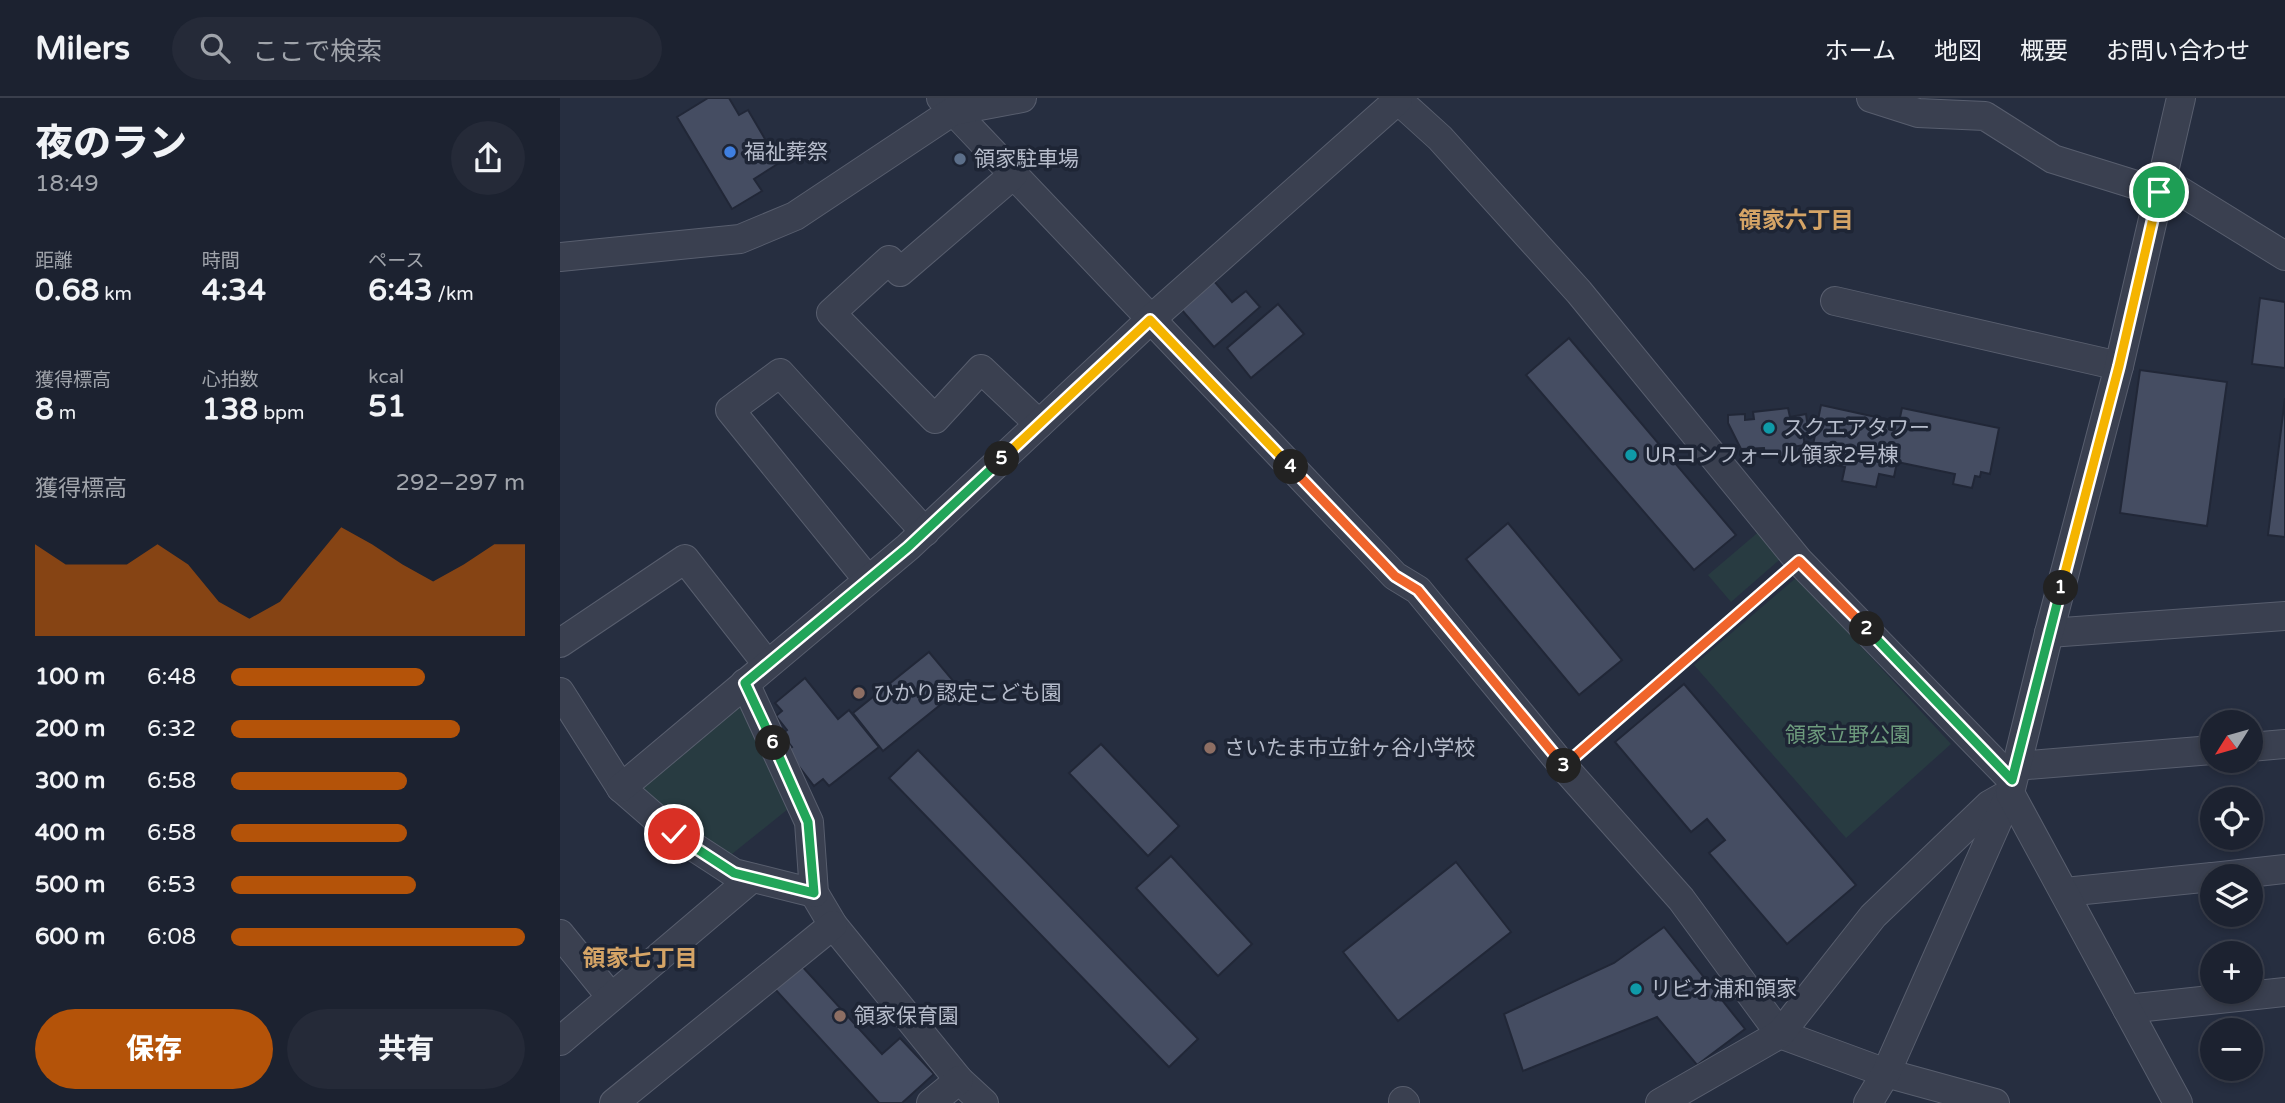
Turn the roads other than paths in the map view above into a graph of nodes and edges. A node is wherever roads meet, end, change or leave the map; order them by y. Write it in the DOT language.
graph roads {
  1 [pos="1022,98"];
  2 [pos="1871,98"];
  3 [pos="2181,98"];
  4 [pos="1398,99"];
  5 [pos="947,105"];
  6 [pos="1013,175"];
  7 [pos="2161,186"];
  8 [pos="2285,256"];
  9 [pos="560,257"];
  10 [pos="1835,301"];
  11 [pos="1150,320"];
  12 [pos="2119,366"];
  13 [pos="1039,424"];
  14 [pos="925,532"];
  15 [pos="868,580"];
  16 [pos="2285,615"];
  17 [pos="2049,633"];
  18 [pos="560,643"];
  19 [pos="767,664"];
  20 [pos="745,683"];
  21 [pos="561,696"];
  22 [pos="2285,744"];
  23 [pos="2263,746"];
  24 [pos="2200,752"];
  25 [pos="2013,780"];
  26 [pos="621,788"];
  27 [pos="2285,869"];
  28 [pos="2263,871"];
  29 [pos="752,877"];
  30 [pos="2200,878"];
  31 [pos="2065,892"];
  32 [pos="814,893"];
  33 [pos="833,925"];
  34 [pos="560,934"];
  35 [pos="2285,992"];
  36 [pos="611,997"];
  37 [pos="2127,1009"];
  38 [pos="1780,1034"];
  39 [pos="560,1041"];
  40 [pos="1886,1073"];
  41 [pos="959,1080"];
  42 [pos="614,1103"];
  43 [pos="931,1103"];
  44 [pos="984,1103"];
  45 [pos="1660,1103"];
  46 [pos="1868,1103"];
  47 [pos="1996,1103"];
  48 [pos="2178,1103"];
  1 -- 5 [label="street"];
  2 -- 7 [label="street"];
  3 -- 7 [label="street"];
  4 -- 11 [label="street"];
  4 -- 25 [label="street"];
  5 -- 6 [label="street"];
  5 -- 9 [label="street"];
  6 -- 11 [label="street"];
  6 -- 13 [label="street"];
  7 -- 8 [label="street"];
  7 -- 12 [label="street"];
  10 -- 12 [label="street"];
  11 -- 13 [label="street"];
  11 -- 38 [label="street"];
  12 -- 17 [label="street"];
  13 -- 14 [label="street"];
  14 -- 15 [label="street"];
  14 -- 15 [label="street"];
  15 -- 19 [label="street"];
  16 -- 17 [label="street"];
  17 -- 25 [label="street"];
  18 -- 19 [label="street"];
  19 -- 20 [label="street"];
  20 -- 26 [label="street"];
  20 -- 32 [label="street"];
  21 -- 26 [label="street"];
  22 -- 23 [label="street"];
  24 -- 25 [label="street"];
  25 -- 31 [label="street"];
  25 -- 38 [label="street"];
  25 -- 40 [label="street"];
  26 -- 29 [label="street"];
  27 -- 28 [label="street"];
  29 -- 32 [label="street"];
  29 -- 36 [label="street"];
  30 -- 31 [label="street"];
  31 -- 37 [label="street"];
  32 -- 33 [label="street"];
  33 -- 41 [label="street"];
  33 -- 42 [label="street"];
  34 -- 36 [label="street"];
  35 -- 37 [label="street"];
  36 -- 39 [label="street"];
  37 -- 48 [label="street"];
  38 -- 40 [label="street"];
  38 -- 45 [label="street"];
  40 -- 46 [label="street"];
  40 -- 47 [label="street"];
  41 -- 43 [label="street"];
  41 -- 44 [label="street"];
}
